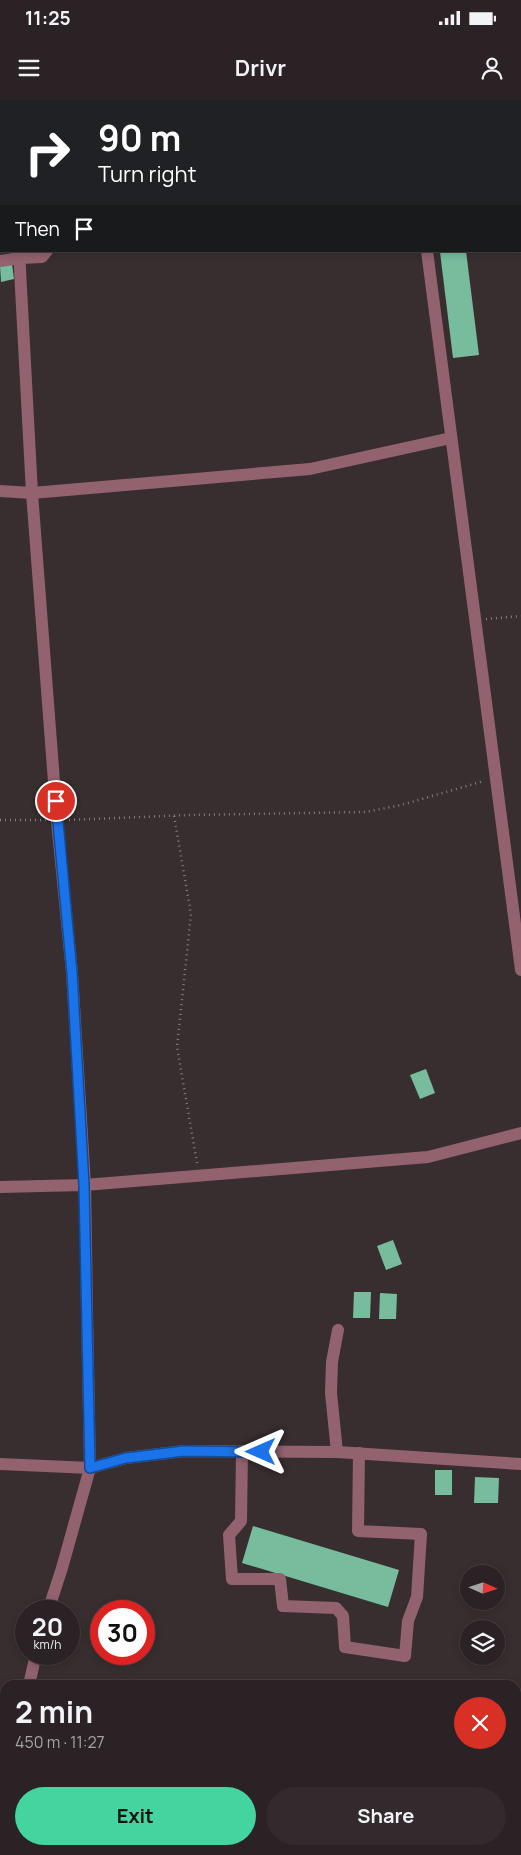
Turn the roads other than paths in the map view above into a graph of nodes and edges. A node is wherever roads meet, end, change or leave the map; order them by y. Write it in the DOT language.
graph roads {
  1 [pos="46,252"];
  2 [pos="427,252"];
  3 [pos="19,254"];
  4 [pos="0,261"];
  5 [pos="451,438"];
  6 [pos="0,491"];
  7 [pos="32,493"];
  8 [pos="521,970"];
  9 [pos="521,1133"];
  10 [pos="84,1185"];
  11 [pos="0,1187"];
  12 [pos="338,1330"];
  13 [pos="242,1451"];
  14 [pos="337,1452"];
  15 [pos="359,1453"];
  16 [pos="0,1464"];
  17 [pos="521,1464"];
  18 [pos="90,1468"];
  19 [pos="52,1600"];
  20 [pos="34,1665"];
  21 [pos="30,1680"];
  1 -- 3 [label="street"];
  2 -- 5 [label="street"];
  3 -- 4 [label="street"];
  3 -- 7 [label="street"];
  5 -- 7 [label="street"];
  5 -- 8 [label="street"];
  6 -- 7 [label="street"];
  7 -- 10 [label="street"];
  9 -- 10 [label="street"];
  10 -- 11 [label="street"];
  10 -- 18 [label="street"];
  12 -- 14 [label="street"];
  13 -- 14 [label="street"];
  13 -- 15 [label="street"];
  13 -- 18 [label="street"];
  14 -- 15 [label="street"];
  15 -- 17 [label="street"];
  16 -- 18 [label="street"];
  18 -- 19 [label="street"];
  20 -- 21 [label="street"];
}
